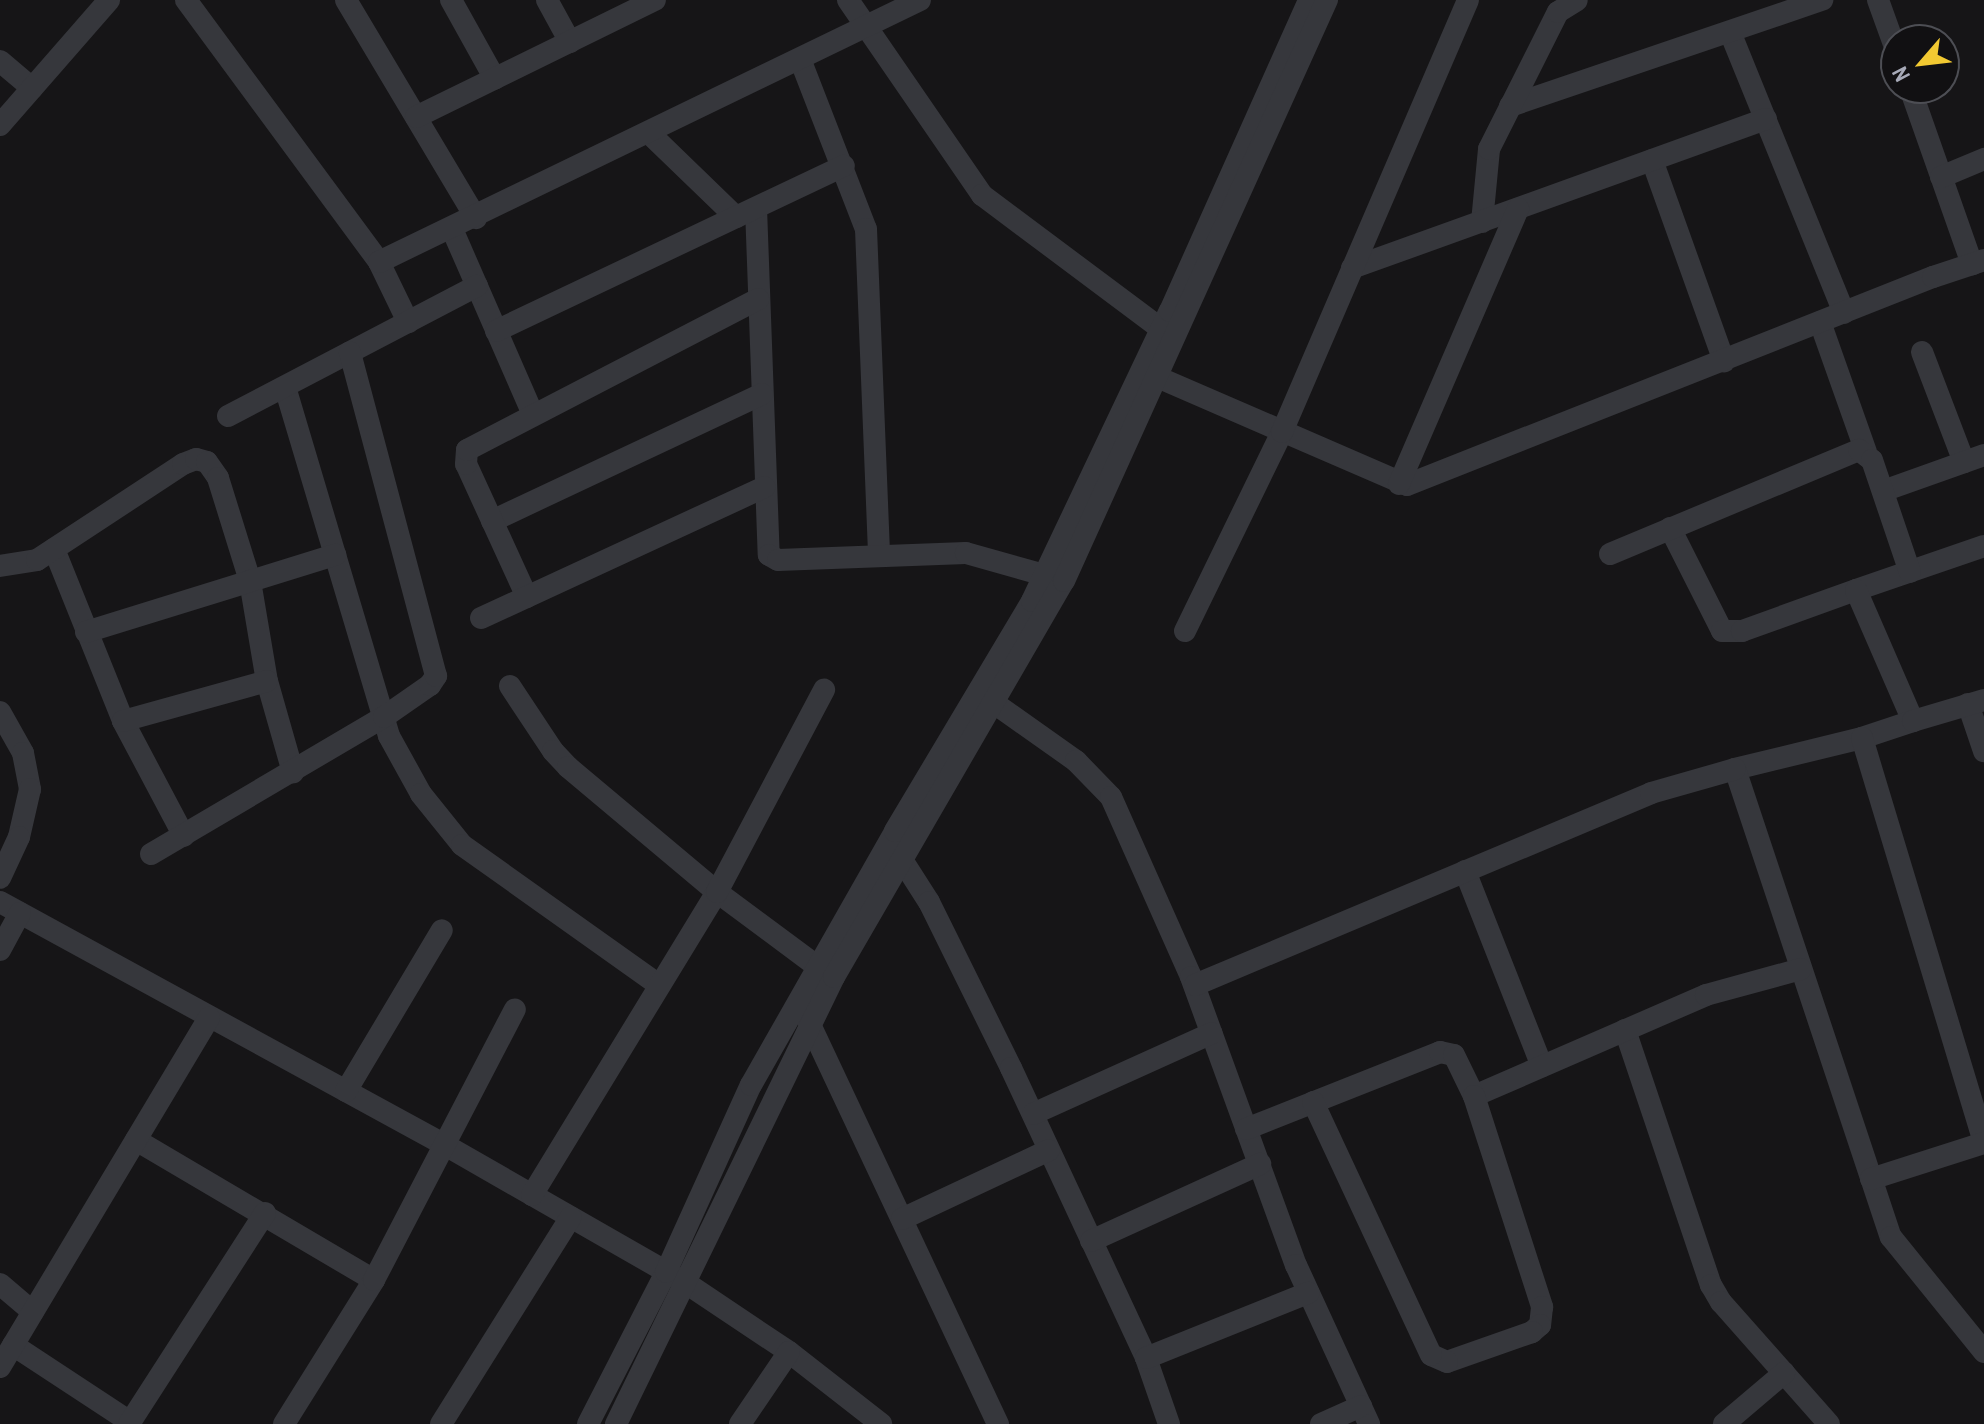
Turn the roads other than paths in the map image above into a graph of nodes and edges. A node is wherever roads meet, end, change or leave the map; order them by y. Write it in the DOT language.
graph roads {
  1 [pos="109,0"];
  2 [pos="186,0"];
  3 [pos="346,0"];
  4 [pos="451,0"];
  5 [pos="547,0"];
  6 [pos="848,0"];
  7 [pos="920,0"];
  8 [pos="1309,0"];
  9 [pos="1327,0"];
  10 [pos="1468,0"];
  11 [pos="1822,0"];
  12 [pos="1878,0"];
  13 [pos="1571,1"];
  14 [pos="644,2"];
  15 [pos="1785,6"];
  16 [pos="1887,24"];
  17 [pos="864,27"];
  18 [pos="1730,32"];
  19 [pos="570,42"];
  20 [pos="800,59"];
  21 [pos="0,61"];
  22 [pos="495,79"];
  23 [pos="32,88"];
  24 [pos="1916,104"];
  25 [pos="1510,106"];
  26 [pos="416,117"];
  27 [pos="1766,119"];
  28 [pos="0,125"];
  29 [pos="649,133"];
  30 [pos="1984,159"];
  31 [pos="1652,160"];
  32 [pos="844,166"];
  33 [pos="1941,177"];
  34 [pos="1518,209"];
  35 [pos="746,213"];
  36 [pos="476,218"];
  37 [pos="1482,222"];
  38 [pos="452,229"];
  39 [pos="1981,261"];
  40 [pos="379,262"];
  41 [pos="1352,268"];
  42 [pos="477,286"];
  43 [pos="758,299"];
  44 [pos="1844,313"];
  45 [pos="408,322"];
  46 [pos="1820,322"];
  47 [pos="496,331"];
  48 [pos="1169,332"];
  49 [pos="350,352"];
  50 [pos="1922,352"];
  51 [pos="1724,361"];
  52 [pos="1150,374"];
  53 [pos="285,387"];
  54 [pos="762,394"];
  55 [pos="533,414"];
  56 [pos="228,416"];
  57 [pos="1282,432"];
  58 [pos="1866,452"];
  59 [pos="1974,458"];
  60 [pos="1399,484"];
  61 [pos="764,487"];
  62 [pos="1883,491"];
  63 [pos="492,521"];
  64 [pos="1670,528"];
  65 [pos="1984,546"];
  66 [pos="54,549"];
  67 [pos="1610,554"];
  68 [pos="335,555"];
  69 [pos="879,556"];
  70 [pos="0,566"];
  71 [pos="1910,572"];
  72 [pos="250,581"];
  73 [pos="1048,589"];
  74 [pos="1856,590"];
  75 [pos="527,597"];
  76 [pos="481,618"];
  77 [pos="1185,631"];
  78 [pos="86,632"];
  79 [pos="267,681"];
  80 [pos="510,686"];
  81 [pos="824,690"];
  82 [pos="984,697"];
  83 [pos="1976,702"];
  84 [pos="0,712"];
  85 [pos="384,717"];
  86 [pos="123,721"];
  87 [pos="1913,721"];
  88 [pos="1862,738"];
  89 [pos="1984,751"];
  90 [pos="1735,769"];
  91 [pos="293,772"];
  92 [pos="184,836"];
  93 [pos="889,842"];
  94 [pos="151,854"];
  95 [pos="904,860"];
  96 [pos="1465,871"];
  97 [pos="0,878"];
  98 [pos="717,892"];
  99 [pos="0,902"];
  100 [pos="20,913"];
  101 [pos="442,930"];
  102 [pos="0,950"];
  103 [pos="818,967"];
  104 [pos="1801,969"];
  105 [pos="659,985"];
  106 [pos="1195,985"];
  107 [pos="799,1001"];
  108 [pos="515,1009"];
  109 [pos="209,1018"];
  110 [pos="811,1026"];
  111 [pos="1625,1030"];
  112 [pos="1212,1033"];
  113 [pos="1542,1066"];
  114 [pos="346,1091"];
  115 [pos="1474,1096"];
  116 [pos="1313,1102"];
  117 [pos="1033,1114"];
  118 [pos="1246,1129"];
  119 [pos="136,1140"];
  120 [pos="1984,1143"];
  121 [pos="445,1145"];
  122 [pos="1049,1150"];
  123 [pos="1260,1164"];
  124 [pos="1871,1179"];
  125 [pos="532,1195"];
  126 [pos="265,1213"];
  127 [pos="571,1217"];
  128 [pos="902,1219"];
  129 [pos="1091,1241"];
  130 [pos="676,1278"];
  131 [pos="374,1280"];
  132 [pos="0,1284"];
  133 [pos="1308,1293"];
  134 [pos="33,1312"];
  135 [pos="13,1345"];
  136 [pos="789,1352"];
  137 [pos="1984,1352"];
  138 [pos="1146,1358"];
  139 [pos="0,1367"];
  140 [pos="1784,1373"];
  141 [pos="1365,1415"];
  142 [pos="129,1423"];
  143 [pos="1167,1423"];
  144 [pos="284,1424"];
  145 [pos="441,1424"];
  146 [pos="588,1424"];
  147 [pos="616,1424"];
  148 [pos="740,1424"];
  149 [pos="881,1424"];
  150 [pos="998,1424"];
  151 [pos="1321,1424"];
  152 [pos="1724,1424"];
  153 [pos="1829,1424"];
  1 -- 23 [label="street"];
  2 -- 40 [label="street"];
  3 -- 26 [label="street"];
  4 -- 22 [label="street"];
  5 -- 19 [label="street"];
  6 -- 17 [label="street"];
  7 -- 17 [label="street"];
  8 -- 48 [label="street"];
  9 -- 48 [label="street"];
  10 -- 41 [label="street"];
  11 -- 15 [label="street"];
  12 -- 16 [label="street"];
  13 -- 25 [label="street"];
  14 -- 19 [label="street"];
  15 -- 18 [label="street"];
  17 -- 20 [label="street"];
  17 -- 48 [label="street"];
  18 -- 25 [label="street"];
  18 -- 27 [label="street"];
  19 -- 22 [label="street"];
  20 -- 29 [label="street"];
  20 -- 32 [label="street"];
  21 -- 23 [label="street"];
  22 -- 26 [label="street"];
  23 -- 28 [label="street"];
  24 -- 33 [label="street"];
  25 -- 37 [label="street"];
  26 -- 36 [label="street"];
  27 -- 31 [label="street"];
  27 -- 44 [label="street"];
  29 -- 35 [label="street"];
  29 -- 36 [label="street"];
  30 -- 33 [label="street"];
  31 -- 34 [label="street"];
  31 -- 51 [label="street"];
  32 -- 35 [label="street"];
  32 -- 69 [label="street"];
  33 -- 39 [label="street"];
  34 -- 37 [label="street"];
  34 -- 60 [label="street"];
  35 -- 43 [label="street"];
  35 -- 47 [label="street"];
  36 -- 38 [label="street"];
  37 -- 41 [label="street"];
  38 -- 40 [label="street"];
  38 -- 42 [label="street"];
  39 -- 44 [label="street"];
  40 -- 45 [label="street"];
  41 -- 57 [label="street"];
  42 -- 45 [label="street"];
  42 -- 47 [label="street"];
  43 -- 54 [label="street"];
  43 -- 55 [label="street"];
  44 -- 46 [label="street"];
  45 -- 49 [label="street"];
  46 -- 51 [label="street"];
  46 -- 58 [label="street"];
  47 -- 55 [label="street"];
  48 -- 52 [label="street"];
  49 -- 53 [label="street"];
  49 -- 85 [label="street"];
  50 -- 59 [label="street"];
  51 -- 60 [label="street"];
  52 -- 57 [label="street"];
  52 -- 73 [label="street"];
  53 -- 56 [label="street"];
  53 -- 68 [label="street"];
  54 -- 61 [label="street"];
  54 -- 63 [label="street"];
  55 -- 63 [label="street"];
  57 -- 60 [label="street"];
  57 -- 77 [label="street"];
  58 -- 62 [label="street"];
  58 -- 64 [label="street"];
  59 -- 62 [label="street"];
  61 -- 69 [label="street"];
  61 -- 75 [label="street"];
  62 -- 71 [label="street"];
  63 -- 75 [label="street"];
  64 -- 67 [label="street"];
  64 -- 74 [label="street"];
  65 -- 71 [label="street"];
  66 -- 70 [label="street"];
  66 -- 72 [label="street"];
  66 -- 78 [label="street"];
  68 -- 72 [label="street"];
  68 -- 85 [label="street"];
  69 -- 73 [label="street"];
  71 -- 74 [label="street"];
  72 -- 78 [label="street"];
  72 -- 79 [label="street"];
  73 -- 82 [label="street"];
  74 -- 87 [label="street"];
  75 -- 76 [label="street"];
  78 -- 86 [label="street"];
  79 -- 86 [label="street"];
  79 -- 91 [label="street"];
  80 -- 98 [label="street"];
  81 -- 98 [label="street"];
  82 -- 93 [label="street"];
  82 -- 95 [label="street"];
  82 -- 106 [label="street"];
  83 -- 87 [label="street"];
  83 -- 89 [label="street"];
  84 -- 97 [label="street"];
  85 -- 91 [label="street"];
  85 -- 105 [label="street"];
  86 -- 92 [label="street"];
  87 -- 88 [label="street"];
  88 -- 90 [label="street"];
  88 -- 120 [label="street"];
  90 -- 96 [label="street"];
  90 -- 104 [label="street"];
  91 -- 92 [label="street"];
  92 -- 94 [label="street"];
  93 -- 95 [label="street"];
  93 -- 103 [label="street"];
  95 -- 110 [label="street"];
  95 -- 117 [label="street"];
  96 -- 106 [label="street"];
  96 -- 113 [label="street"];
  98 -- 103 [label="street"];
  98 -- 105 [label="street"];
  99 -- 100 [label="street"];
  100 -- 102 [label="street"];
  100 -- 109 [label="street"];
  101 -- 114 [label="street"];
  103 -- 107 [label="street"];
  104 -- 111 [label="street"];
  104 -- 124 [label="street"];
  105 -- 125 [label="street"];
  106 -- 112 [label="street"];
  107 -- 110 [label="street"];
  107 -- 130 [label="street"];
  108 -- 121 [label="street"];
  109 -- 114 [label="street"];
  109 -- 119 [label="street"];
  110 -- 128 [label="street"];
  110 -- 130 [label="street"];
  111 -- 113 [label="street"];
  111 -- 140 [label="street"];
  112 -- 117 [label="street"];
  112 -- 118 [label="street"];
  113 -- 115 [label="street"];
  114 -- 121 [label="street"];
  115 -- 116 [label="street"];
  115 -- 116 [label="street"];
  116 -- 118 [label="street"];
  117 -- 122 [label="street"];
  118 -- 123 [label="street"];
  119 -- 126 [label="street"];
  119 -- 134 [label="street"];
  120 -- 124 [label="street"];
  121 -- 125 [label="street"];
  121 -- 131 [label="street"];
  122 -- 128 [label="street"];
  122 -- 129 [label="street"];
  123 -- 129 [label="street"];
  123 -- 133 [label="street"];
  124 -- 137 [label="street"];
  125 -- 127 [label="street"];
  126 -- 131 [label="street"];
  126 -- 142 [label="street"];
  127 -- 130 [label="street"];
  127 -- 145 [label="street"];
  128 -- 150 [label="street"];
  129 -- 138 [label="street"];
  130 -- 136 [label="street"];
  130 -- 146 [label="street"];
  130 -- 147 [label="street"];
  131 -- 144 [label="street"];
  132 -- 134 [label="street"];
  133 -- 138 [label="street"];
  133 -- 141 [label="street"];
  134 -- 135 [label="street"];
  135 -- 139 [label="street"];
  135 -- 142 [label="street"];
  136 -- 148 [label="street"];
  136 -- 149 [label="street"];
  138 -- 143 [label="street"];
  140 -- 152 [label="street"];
  140 -- 153 [label="street"];
  141 -- 151 [label="street"];
}
